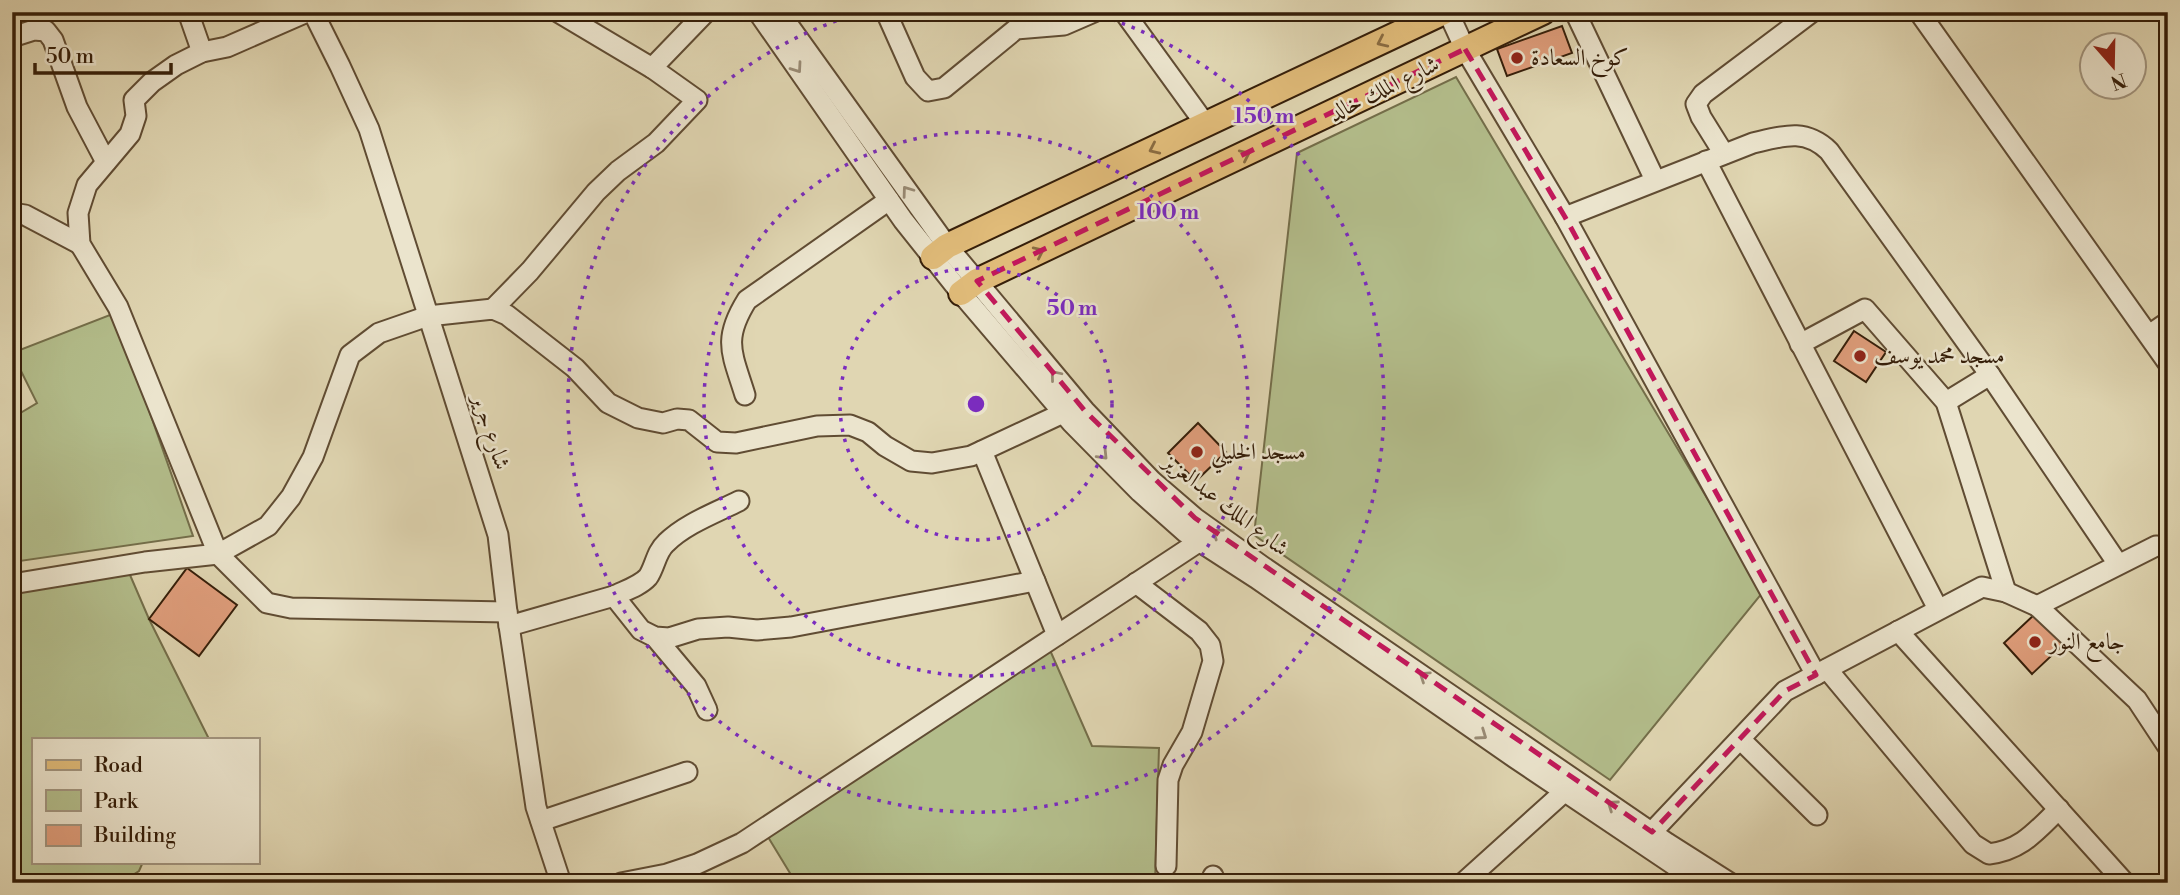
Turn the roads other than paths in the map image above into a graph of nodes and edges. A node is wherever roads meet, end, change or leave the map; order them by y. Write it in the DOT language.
graph roads {
  1 [pos="188,12"];
  2 [pos="307,12"];
  3 [pos="313,12"];
  4 [pos="558,12"];
  5 [pos="706,12"];
  6 [pos="758,12"];
  7 [pos="779,12"];
  8 [pos="886,12"];
  9 [pos="1094,12"];
  10 [pos="1124,12"];
  11 [pos="1446,12"];
  12 [pos="1543,12"];
  13 [pos="1575,12"];
  14 [pos="1812,12"];
  15 [pos="1919,12"];
  16 [pos="12,37"];
  17 [pos="1465,50"];
  18 [pos="202,52"];
  19 [pos="652,68"];
  20 [pos="1206,125"];
  21 [pos="1715,157"];
  22 [pos="106,162"];
  23 [pos="1655,180"];
  24 [pos="889,200"];
  25 [pos="12,213"];
  26 [pos="1565,217"];
  27 [pos="80,244"];
  28 [pos="940,252"];
  29 [pos="969,287"];
  30 [pos="493,309"];
  31 [pos="428,316"];
  32 [pos="2168,322"];
  33 [pos="2149,335"];
  34 [pos="1800,344"];
  35 [pos="2168,363"];
  36 [pos="1990,375"];
  37 [pos="744,395"];
  38 [pos="1946,402"];
  39 [pos="1063,413"];
  40 [pos="982,451"];
  41 [pos="738,501"];
  42 [pos="1200,541"];
  43 [pos="2168,547"];
  44 [pos="218,554"];
  45 [pos="2118,564"];
  46 [pos="1035,581"];
  47 [pos="1136,583"];
  48 [pos="12,584"];
  49 [pos="2006,592"];
  50 [pos="614,596"];
  51 [pos="2037,606"];
  52 [pos="1938,609"];
  53 [pos="508,619"];
  54 [pos="1898,631"];
  55 [pos="1057,635"];
  56 [pos="655,637"];
  57 [pos="1822,672"];
  58 [pos="707,710"];
  59 [pos="1741,740"];
  60 [pos="2168,747"];
  61 [pos="687,772"];
  62 [pos="1564,792"];
  63 [pos="2059,809"];
  64 [pos="1817,815"];
  65 [pos="541,821"];
  66 [pos="1652,832"];
  67 [pos="1166,866"];
  68 [pos="1676,877"];
  69 [pos="561,883"];
  70 [pos="621,883"];
  71 [pos="1463,883"];
  72 [pos="1701,883"];
  73 [pos="1730,883"];
  74 [pos="2125,883"];
  1 -- 18 [label="street"];
  2 -- 18 [label="street"];
  3 -- 31 [label="street, شارع جرير"];
  4 -- 19 [label="street"];
  5 -- 19 [label="street"];
  6 -- 24 [label="street, شارع الملك عبدالعزيز, one-way"];
  28 -- 7 [label="street, شارع الملك عبدالعزيز, one-way"];
  8 -- 9 [label="street"];
  10 -- 20 [label="street"];
  11 -- 17 [label="street"];
  11 -- 20 [label="main road, شارع الملك خالد, one-way"];
  12 -- 17 [label="main road, شارع الملك خالد"];
  13 -- 23 [label="street"];
  14 -- 21 [label="street"];
  15 -- 33 [label="street"];
  16 -- 22 [label="street"];
  17 -- 26 [label="street"];
  29 -- 17 [label="main road, شارع الملك خالد, one-way"];
  18 -- 22 [label="street"];
  19 -- 30 [label="street"];
  20 -- 28 [label="main road, شارع الملك خالد, one-way"];
  21 -- 23 [label="street"];
  21 -- 34 [label="street"];
  21 -- 36 [label="street"];
  22 -- 27 [label="street"];
  23 -- 26 [label="street"];
  24 -- 28 [label="street, شارع الملك عبدالعزيز"];
  24 -- 37 [label="street"];
  25 -- 27 [label="street"];
  26 -- 57 [label="street"];
  27 -- 44 [label="street"];
  28 -- 29 [label="street, شارع الملك عبدالعزيز"];
  29 -- 39 [label="street, شارع الملك عبدالعزيز"];
  66 -- 29 [label="street, شارع الملك عبدالعزيز, one-way"];
  30 -- 31 [label="street"];
  30 -- 40 [label="street"];
  31 -- 44 [label="street"];
  31 -- 53 [label="street, شارع جرير"];
  32 -- 33 [label="street"];
  33 -- 35 [label="street"];
  34 -- 38 [label="street"];
  34 -- 52 [label="street"];
  36 -- 38 [label="street"];
  36 -- 45 [label="street"];
  38 -- 49 [label="street"];
  39 -- 40 [label="street"];
  39 -- 42 [label="street, شارع الملك عبدالعزيز, one-way"];
  40 -- 46 [label="street"];
  41 -- 50 [label="street"];
  42 -- 47 [label="street"];
  42 -- 62 [label="street, شارع الملك عبدالعزيز, one-way"];
  43 -- 45 [label="street"];
  44 -- 48 [label="street"];
  44 -- 53 [label="street"];
  45 -- 51 [label="street"];
  46 -- 55 [label="street"];
  46 -- 56 [label="street"];
  47 -- 55 [label="street"];
  47 -- 67 [label="street"];
  49 -- 51 [label="street"];
  49 -- 52 [label="street"];
  50 -- 53 [label="street"];
  50 -- 56 [label="street"];
  51 -- 60 [label="street"];
  52 -- 54 [label="street"];
  53 -- 65 [label="street, شارع جرير"];
  54 -- 57 [label="street"];
  54 -- 63 [label="street"];
  55 -- 70 [label="street"];
  56 -- 58 [label="street"];
  57 -- 59 [label="street"];
  57 -- 63 [label="street"];
  59 -- 64 [label="street"];
  59 -- 66 [label="street"];
  61 -- 65 [label="street"];
  62 -- 68 [label="street, شارع الملك عبدالعزيز"];
  62 -- 71 [label="street"];
  63 -- 74 [label="street"];
  65 -- 69 [label="street, شارع جرير"];
  66 -- 73 [label="street, شارع الملك عبدالعزيز"];
  68 -- 72 [label="street, شارع الملك عبدالعزيز"];
}
